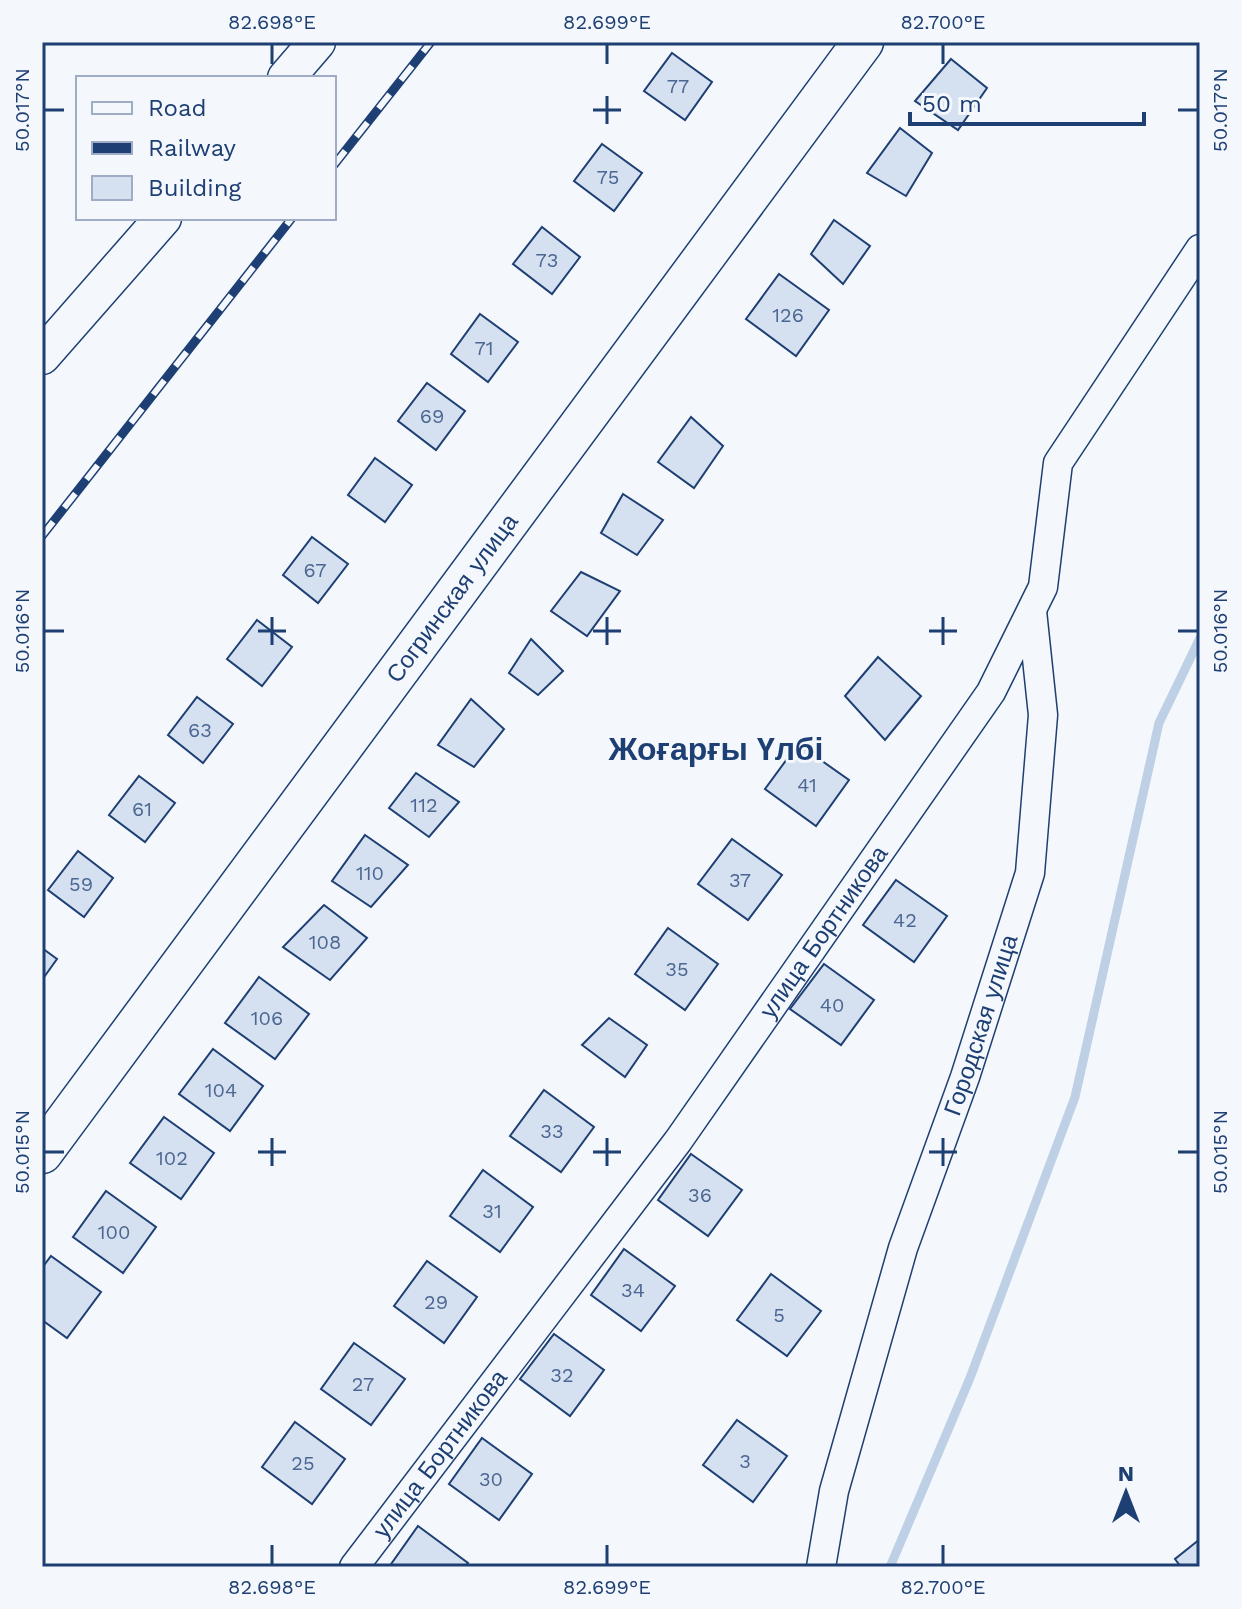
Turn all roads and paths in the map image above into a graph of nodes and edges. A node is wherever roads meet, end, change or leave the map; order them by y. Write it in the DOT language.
graph roads {
  1 [pos="317,42"];
  2 [pos="863,42"];
  3 [pos="288,76"];
  4 [pos="161,220"];
  5 [pos="1200,249"];
  6 [pos="42,356"];
  7 [pos="1032,611"];
  8 [pos="42,1153"];
  9 [pos="354,1567"];
  10 [pos="821,1567"];
  1 -- 3 [label="street"];
  2 -- 8 [label="main road, Согринская улица"];
  4 -- 6 [label="street"];
  5 -- 7 [label="street, улица Бортникова"];
  7 -- 9 [label="street, улица Бортникова"];
  7 -- 10 [label="street, Городская улица"];
}
